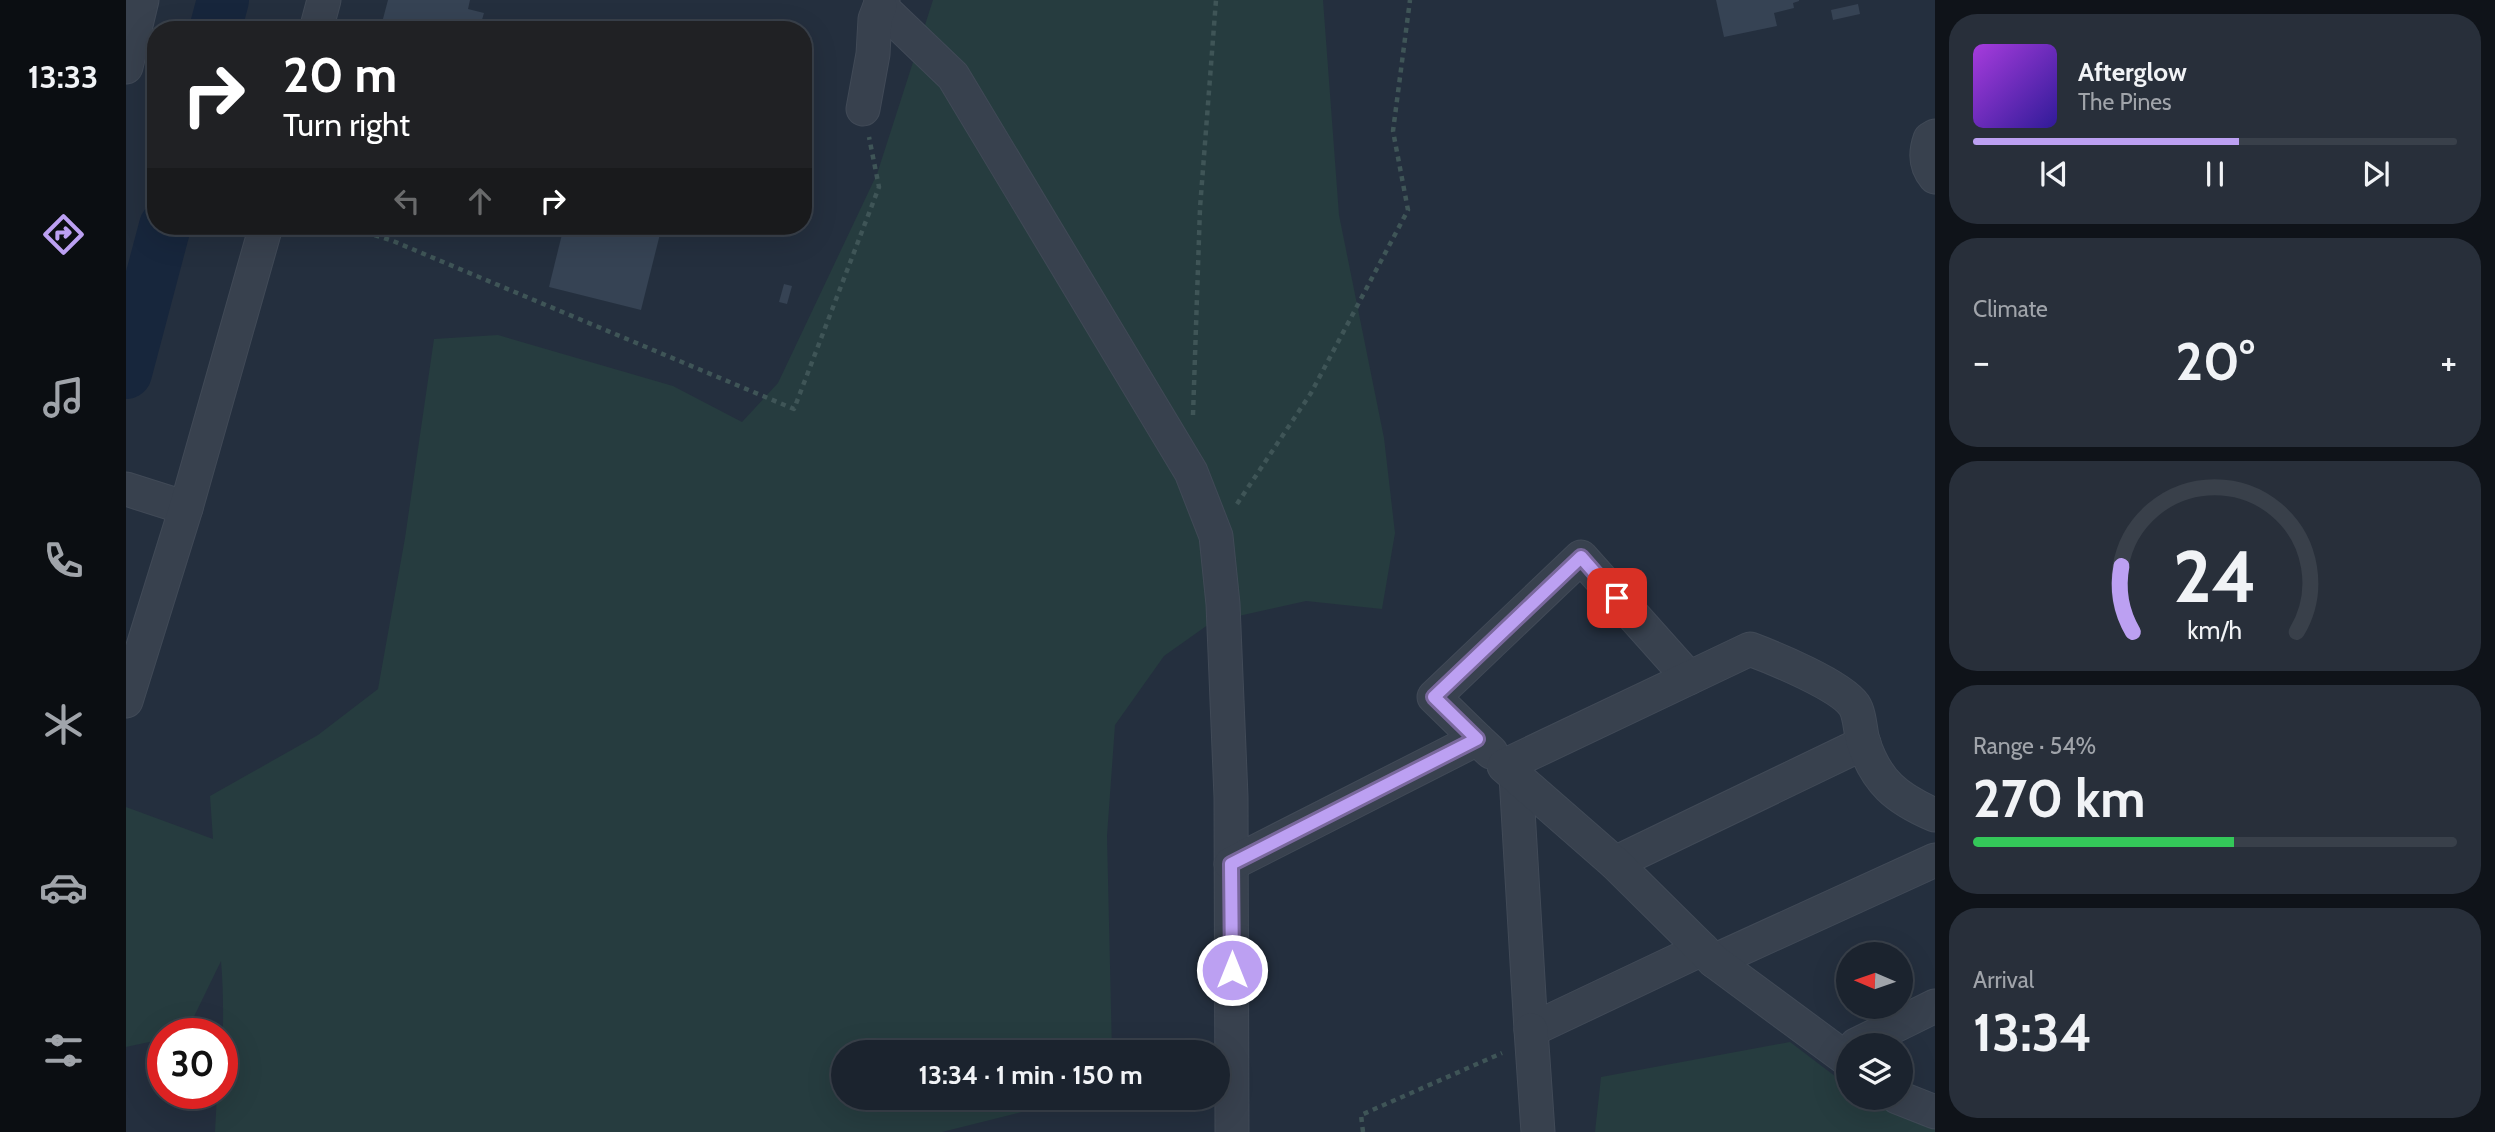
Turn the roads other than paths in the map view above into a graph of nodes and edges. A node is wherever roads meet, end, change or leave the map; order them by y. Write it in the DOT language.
graph roads {
  1 [pos="142,0"];
  2 [pos="324,0"];
  3 [pos="881,3"];
  4 [pos="318,21"];
  5 [pos="126,67"];
  6 [pos="863,109"];
  7 [pos="1935,136"];
  8 [pos="1935,177"];
  9 [pos="263,235"];
  10 [pos="126,489"];
  11 [pos="186,508"];
  12 [pos="1689,678"];
  13 [pos="126,701"];
  14 [pos="1477,739"];
  15 [pos="1864,743"];
  16 [pos="1510,771"];
  17 [pos="1935,815"];
  18 [pos="1935,860"];
  19 [pos="1615,863"];
  20 [pos="1231,864"];
  21 [pos="1708,955"];
  22 [pos="1935,1006"];
  23 [pos="1883,1033"];
  24 [pos="1532,1035"];
  25 [pos="1836,1043"];
  26 [pos="1913,1103"];
  27 [pos="1935,1112"];
  28 [pos="1232,1132"];
  29 [pos="1538,1132"];
  1 -- 5 [label="street"];
  2 -- 4 [label="street"];
  3 -- 6 [label="street"];
  3 -- 20 [label="street"];
  7 -- 8 [label="street"];
  9 -- 11 [label="street"];
  10 -- 11 [label="street"];
  11 -- 13 [label="street"];
  12 -- 14 [label="street"];
  12 -- 15 [label="street"];
  12 -- 16 [label="street"];
  14 -- 16 [label="street"];
  14 -- 20 [label="street"];
  15 -- 17 [label="street"];
  15 -- 19 [label="street"];
  16 -- 19 [label="street"];
  16 -- 24 [label="street"];
  18 -- 21 [label="street"];
  19 -- 21 [label="street"];
  20 -- 28 [label="street"];
  21 -- 24 [label="street"];
  21 -- 25 [label="street"];
  22 -- 23 [label="street"];
  24 -- 29 [label="street"];
  26 -- 27 [label="street"];
}
